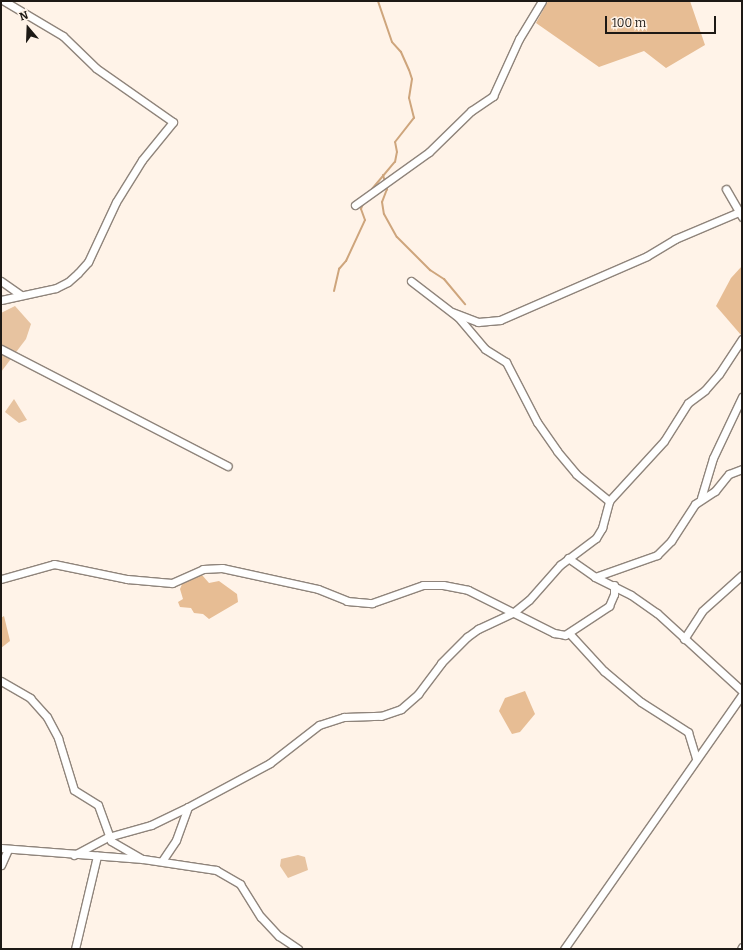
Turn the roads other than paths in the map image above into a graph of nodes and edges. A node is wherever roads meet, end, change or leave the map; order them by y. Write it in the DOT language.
graph roads {
  1 [pos="4,1"];
  2 [pos="542,1"];
  3 [pos="726,189"];
  4 [pos="354,205"];
  5 [pos="740,215"];
  6 [pos="1,281"];
  7 [pos="411,281"];
  8 [pos="21,295"];
  9 [pos="1,300"];
  10 [pos="452,312"];
  11 [pos="742,339"];
  12 [pos="1,349"];
  13 [pos="742,397"];
  14 [pos="228,466"];
  15 [pos="742,468"];
  16 [pos="701,498"];
  17 [pos="609,501"];
  18 [pos="568,558"];
  19 [pos="742,575"];
  20 [pos="596,576"];
  21 [pos="1,579"];
  22 [pos="614,585"];
  23 [pos="514,612"];
  24 [pos="569,634"];
  25 [pos="684,639"];
  26 [pos="1,676"];
  27 [pos="1,681"];
  28 [pos="10,686"];
  29 [pos="742,690"];
  30 [pos="742,695"];
  31 [pos="696,759"];
  32 [pos="188,807"];
  33 [pos="108,837"];
  34 [pos="5,848"];
  35 [pos="74,855"];
  36 [pos="97,856"];
  37 [pos="142,859"];
  38 [pos="162,861"];
  39 [pos="1,865"];
  40 [pos="75,949"];
  41 [pos="298,949"];
  42 [pos="564,949"];
  1 -- 8 [label="street"];
  2 -- 4 [label="street"];
  3 -- 5 [label="street"];
  5 -- 10 [label="street"];
  6 -- 8 [label="street"];
  7 -- 10 [label="street"];
  8 -- 9 [label="street"];
  10 -- 17 [label="street"];
  11 -- 17 [label="street"];
  12 -- 14 [label="street"];
  13 -- 16 [label="street"];
  15 -- 16 [label="street"];
  16 -- 20 [label="street"];
  17 -- 18 [label="street"];
  18 -- 20 [label="street"];
  18 -- 23 [label="street"];
  19 -- 25 [label="street"];
  20 -- 22 [label="street"];
  21 -- 23 [label="street"];
  22 -- 24 [label="street"];
  22 -- 25 [label="street"];
  23 -- 24 [label="street"];
  23 -- 32 [label="street"];
  24 -- 31 [label="street"];
  25 -- 29 [label="street"];
  26 -- 28 [label="street"];
  27 -- 28 [label="street"];
  28 -- 33 [label="street"];
  30 -- 31 [label="street"];
  31 -- 42 [label="street"];
  32 -- 33 [label="street"];
  32 -- 38 [label="street"];
  33 -- 35 [label="street"];
  33 -- 37 [label="street"];
  34 -- 35 [label="street"];
  34 -- 39 [label="street"];
  35 -- 36 [label="street"];
  36 -- 37 [label="street"];
  36 -- 40 [label="street"];
  37 -- 38 [label="street"];
  38 -- 41 [label="street"];
}
